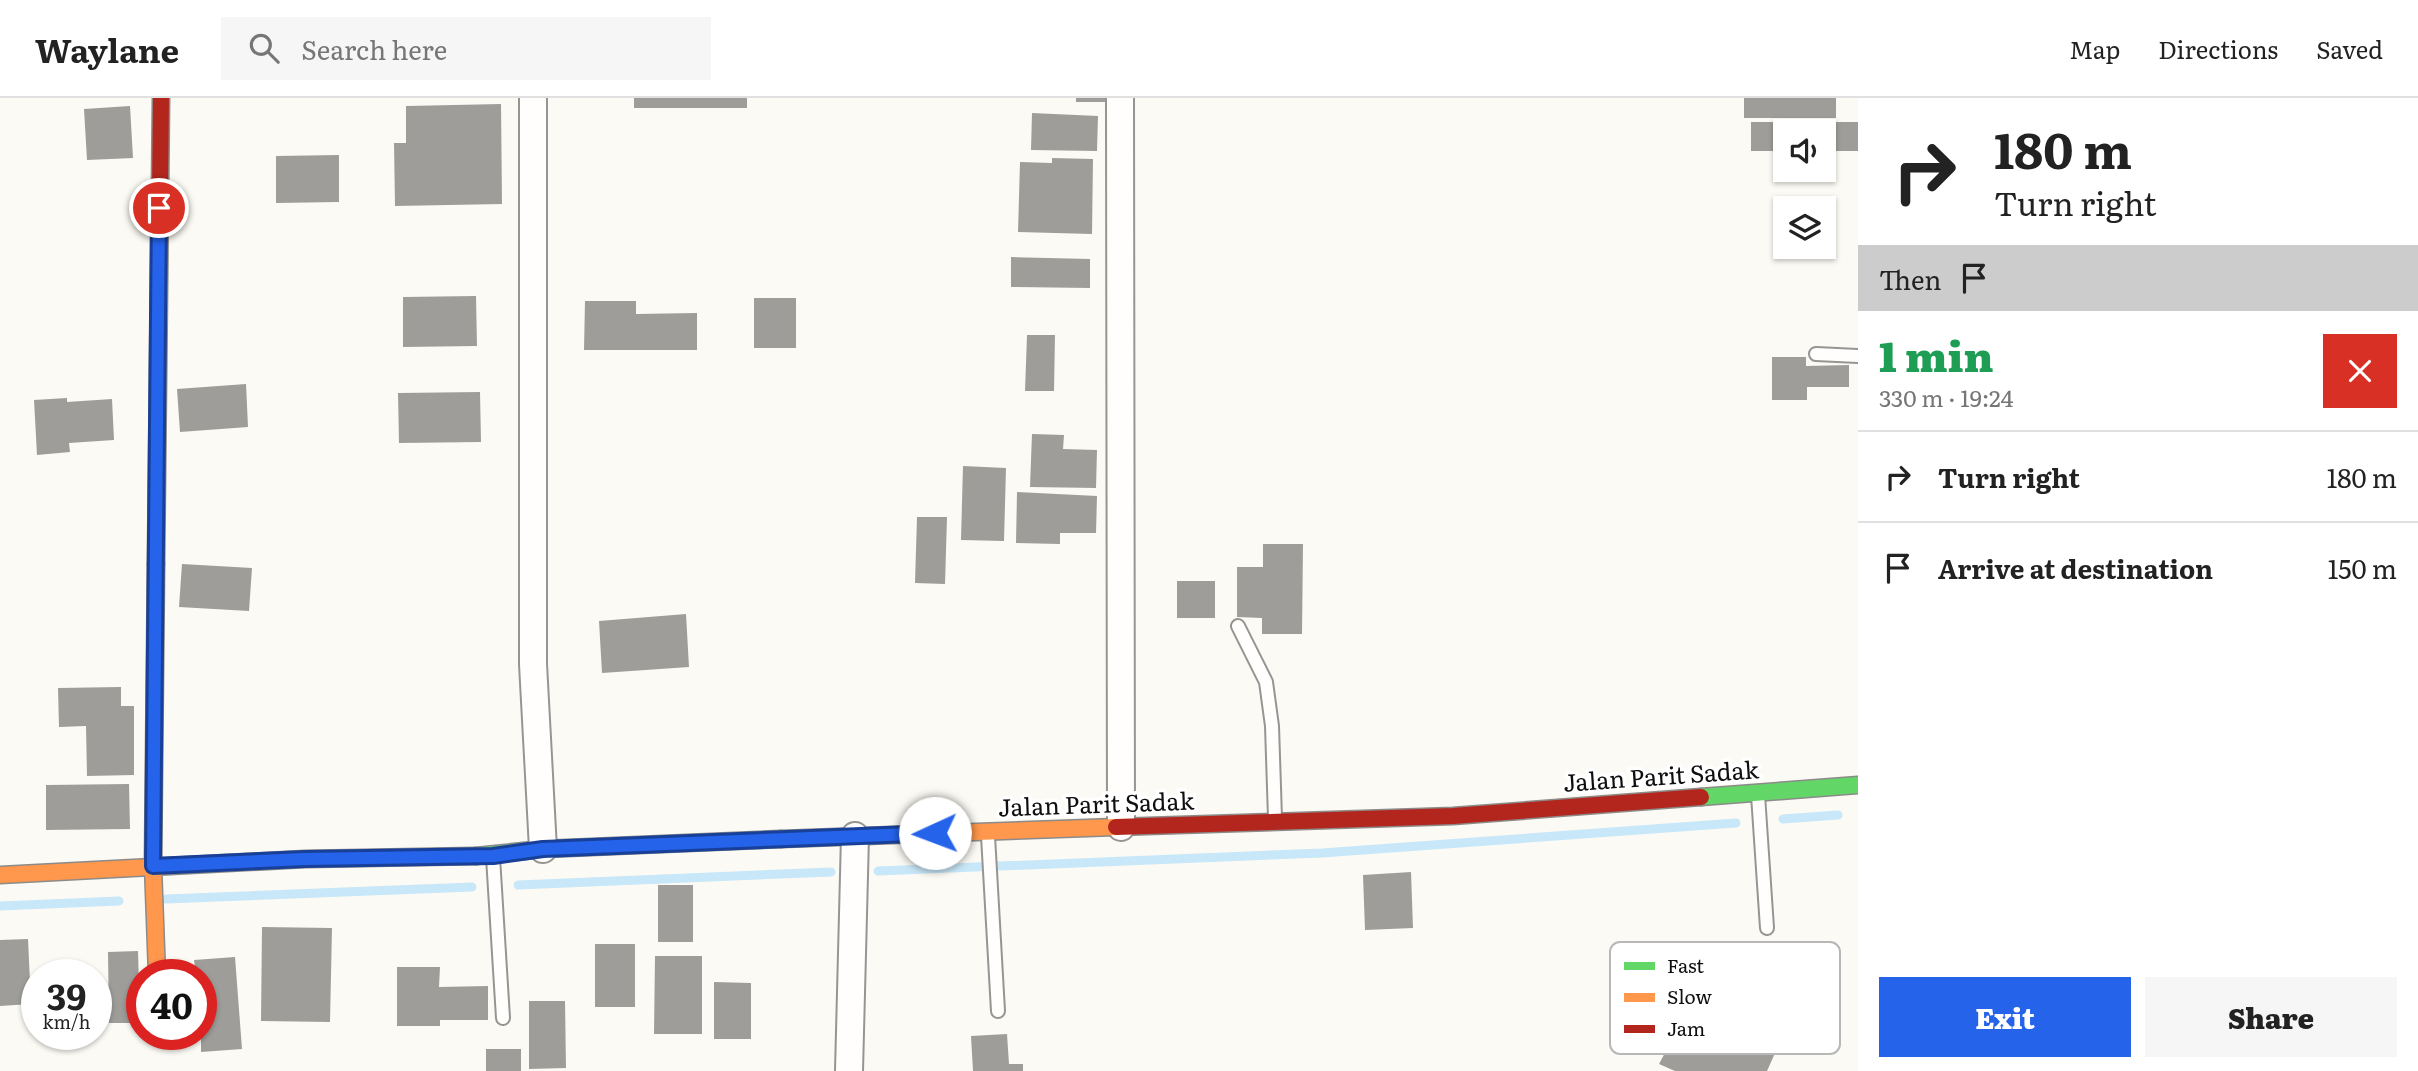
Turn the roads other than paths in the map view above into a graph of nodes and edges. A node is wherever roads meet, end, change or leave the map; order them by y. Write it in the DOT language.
graph roads {
  1 [pos="160,98"];
  2 [pos="533,98"];
  3 [pos="1120,98"];
  4 [pos="1816,355"];
  5 [pos="1858,356"];
  6 [pos="1238,626"];
  7 [pos="1858,785"];
  8 [pos="1758,792"];
  9 [pos="1275,822"];
  10 [pos="1121,828"];
  11 [pos="855,836"];
  12 [pos="988,837"];
  13 [pos="543,849"];
  14 [pos="493,856"];
  15 [pos="153,866"];
  16 [pos="0,875"];
  17 [pos="1767,928"];
  18 [pos="157,959"];
  19 [pos="998,1010"];
  20 [pos="503,1018"];
  21 [pos="849,1071"];
  1 -- 15 [label="street"];
  2 -- 13 [label="street"];
  3 -- 10 [label="street"];
  4 -- 5 [label="lane"];
  6 -- 9 [label="lane"];
  7 -- 8 [label="street, Jalan Parit Sadak"];
  8 -- 9 [label="street, Jalan Parit Sadak"];
  8 -- 17 [label="lane"];
  9 -- 10 [label="street, Jalan Parit Sadak"];
  10 -- 12 [label="street, Jalan Parit Sadak"];
  11 -- 12 [label="street, Jalan Parit Sadak"];
  11 -- 13 [label="street, Jalan Parit Sadak"];
  11 -- 21 [label="street"];
  12 -- 19 [label="lane"];
  13 -- 14 [label="street, Jalan Parit Sadak"];
  14 -- 15 [label="street, Jalan Parit Sadak"];
  14 -- 20 [label="lane"];
  15 -- 16 [label="street, Jalan Parit Sadak"];
  15 -- 18 [label="street"];
}
